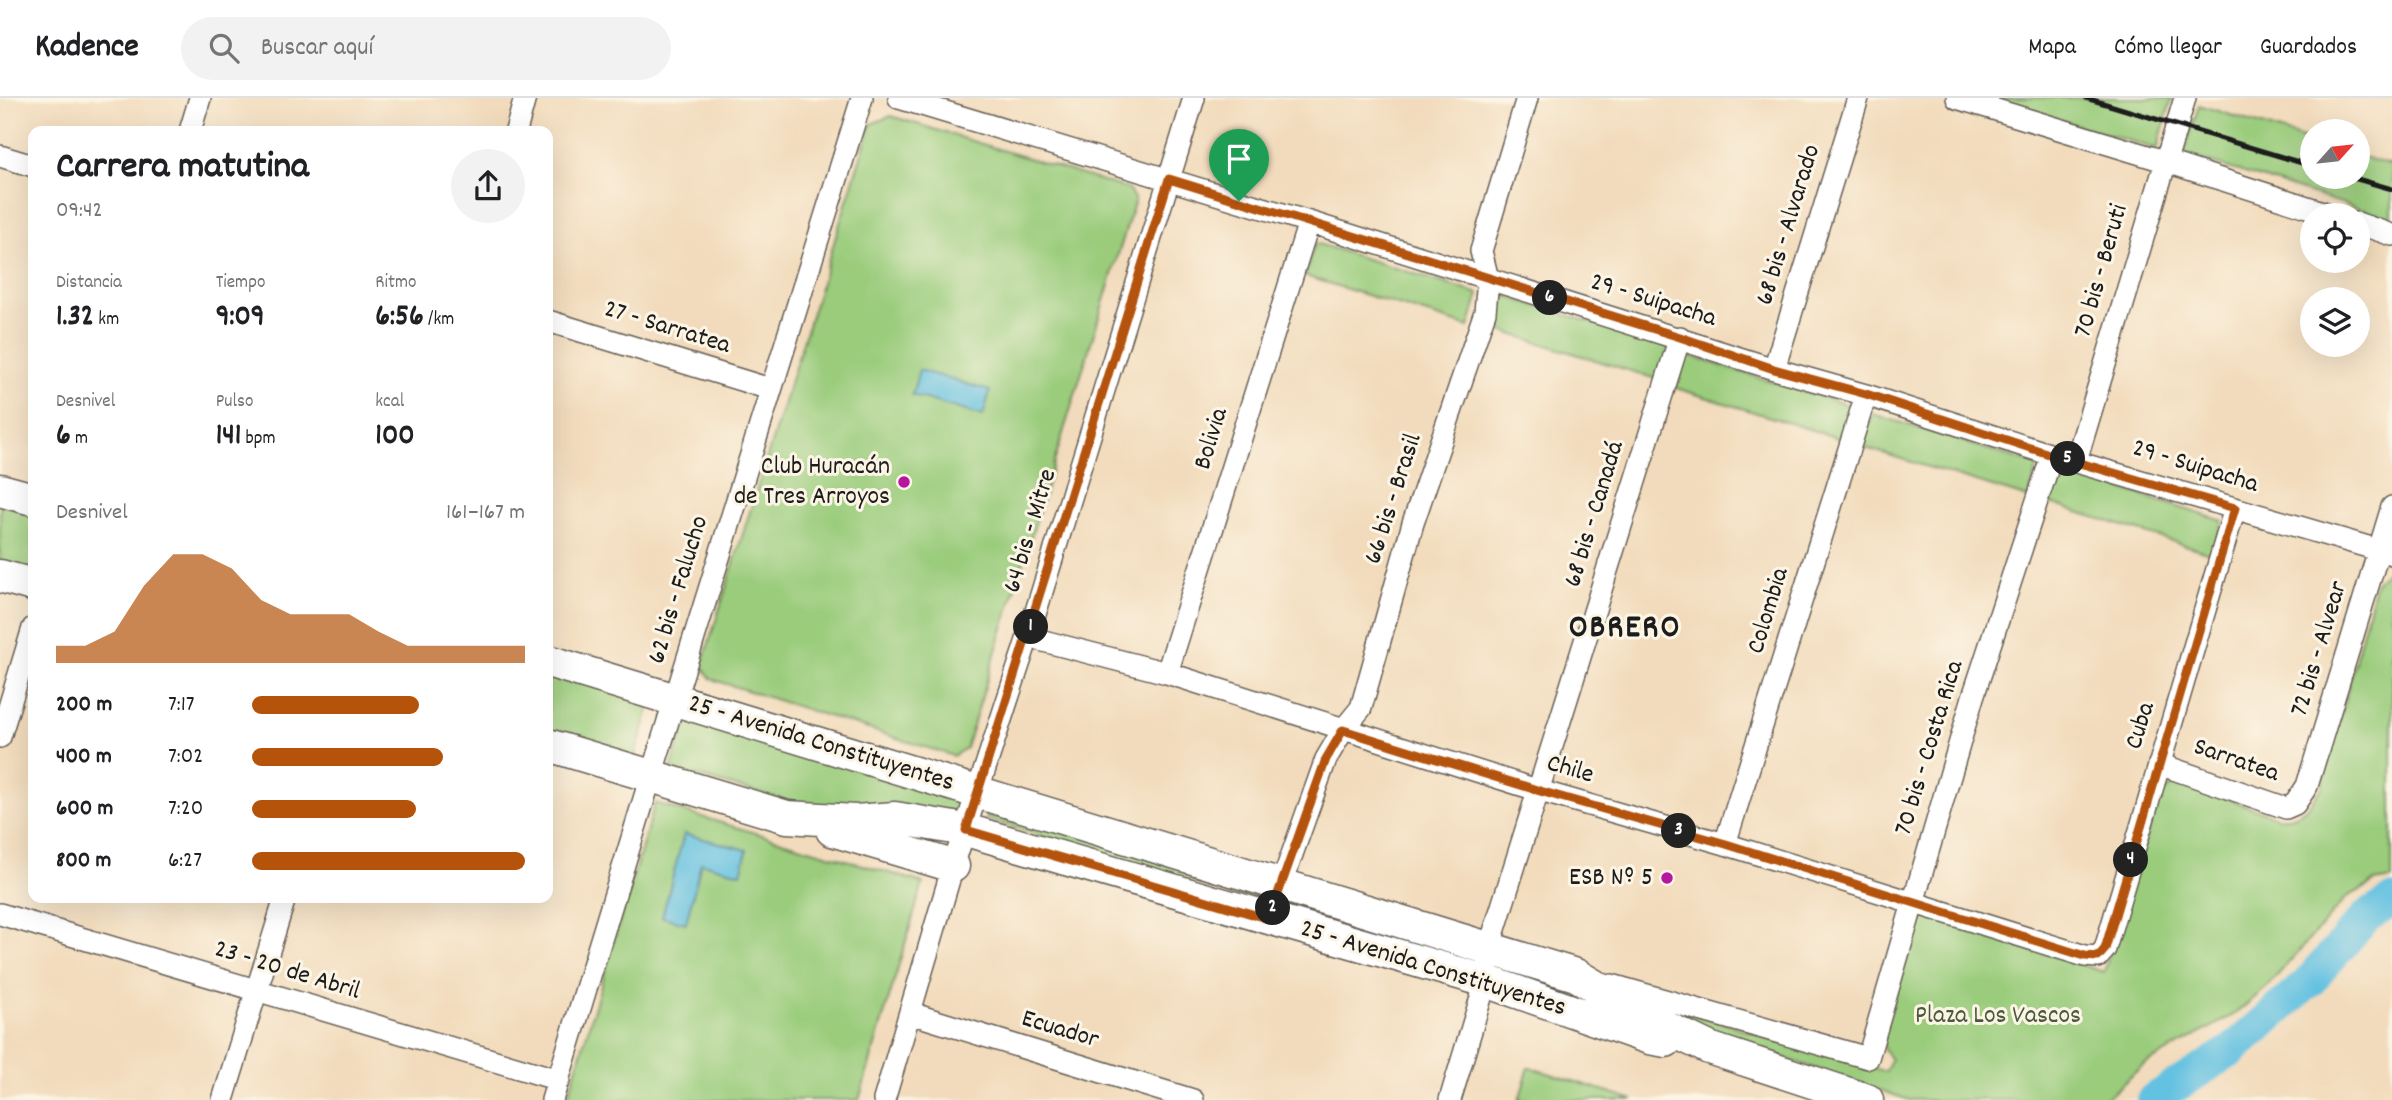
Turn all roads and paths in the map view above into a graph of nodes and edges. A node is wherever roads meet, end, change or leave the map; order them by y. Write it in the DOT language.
graph roads {
  1 [pos="200,98"];
  2 [pos="525,98"];
  3 [pos="862,98"];
  4 [pos="899,98"];
  5 [pos="1194,98"];
  6 [pos="1527,98"];
  7 [pos="1858,98"];
  8 [pos="1957,98"];
  9 [pos="2185,98"];
  10 [pos="192,126"];
  11 [pos="517,126"];
  12 [pos="0,156"];
  13 [pos="2164,161"];
  14 [pos="28,164"];
  15 [pos="1169,179"];
  16 [pos="2300,205"];
  17 [pos="1309,222"];
  18 [pos="2370,227"];
  19 [pos="2392,235"];
  20 [pos="1488,279"];
  21 [pos="553,323"];
  22 [pos="1680,337"];
  23 [pos="1774,369"];
  24 [pos="771,389"];
  25 [pos="1866,394"];
  26 [pos="2052,455"];
  27 [pos="2076,461"];
  28 [pos="0,490"];
  29 [pos="28,498"];
  30 [pos="2392,507"];
  31 [pos="2235,508"];
  32 [pos="2386,552"];
  33 [pos="0,576"];
  34 [pos="28,584"];
  35 [pos="1028,636"];
  36 [pos="28,645"];
  37 [pos="553,662"];
  38 [pos="1167,673"];
  39 [pos="675,699"];
  40 [pos="1343,730"];
  41 [pos="0,737"];
  42 [pos="553,747"];
  43 [pos="2159,764"];
  44 [pos="651,776"];
  45 [pos="1540,791"];
  46 [pos="978,792"];
  47 [pos="2295,804"];
  48 [pos="786,817"];
  49 [pos="966,830"];
  50 [pos="1726,844"];
  51 [pos="953,866"];
  52 [pos="1281,884"];
  53 [pos="284,903"];
  54 [pos="1914,904"];
  55 [pos="0,914"];
  56 [pos="1269,919"];
  57 [pos="1489,948"];
  58 [pos="2098,957"];
  59 [pos="1576,975"];
  60 [pos="1486,981"];
  61 [pos="258,991"];
  62 [pos="910,1013"];
  63 [pos="1709,1048"];
  64 [pos="1868,1058"];
  65 [pos="556,1090"];
  66 [pos="223,1100"];
  67 [pos="884,1100"];
  68 [pos="1193,1100"];
  69 [pos="1450,1100"];
  70 [pos="1867,1100"];
  1 -- 10 [label="street"];
  2 -- 11 [label="street"];
  3 -- 24 [label="street, 62 bis - Falucho"];
  4 -- 15 [label="street, 29 - Suipacha"];
  5 -- 15 [label="street, 64 bis - Mitre"];
  6 -- 20 [label="street, 66 bis - Brasil"];
  7 -- 23 [label="street, 68 bis - Alvarado"];
  8 -- 13 [label="street"];
  9 -- 13 [label="street, 70 bis - Beruti"];
  12 -- 14 [label="street"];
  13 -- 16 [label="street"];
  13 -- 27 [label="street, 70 bis - Beruti"];
  15 -- 17 [label="street, 29 - Suipacha"];
  15 -- 35 [label="street, 64 bis - Mitre"];
  17 -- 20 [label="street, 29 - Suipacha"];
  17 -- 38 [label="street, Bolivia"];
  18 -- 19 [label="street"];
  20 -- 22 [label="street, 29 - Suipacha"];
  20 -- 40 [label="street, 66 bis - Brasil"];
  21 -- 24 [label="street, 27 - Sarratea"];
  22 -- 23 [label="street, 29 - Suipacha"];
  22 -- 45 [label="street, 68 bis - Canadá"];
  23 -- 25 [label="street, 29 - Suipacha"];
  24 -- 39 [label="street, 62 bis - Falucho"];
  25 -- 26 [label="street, 29 - Suipacha"];
  25 -- 50 [label="street, Colombia"];
  26 -- 27 [label="street, 29 - Suipacha"];
  26 -- 54 [label="street, 70 bis - Costa Rica"];
  27 -- 31 [label="street, 29 - Suipacha"];
  28 -- 29 [label="main road"];
  30 -- 32 [label="street, 72 bis - Alvear"];
  31 -- 32 [label="street, 29 - Suipacha"];
  31 -- 43 [label="street, Cuba"];
  32 -- 47 [label="street, 72 bis - Alvear"];
  33 -- 34 [label="main road"];
  35 -- 38 [label="street, Chile"];
  35 -- 46 [label="street, 64 bis - Mitre"];
  36 -- 41 [label="street"];
  37 -- 39 [label="main road, 25 - Avenida Constituyentes"];
  38 -- 40 [label="street, Chile"];
  39 -- 44 [label="street, 62 bis - Falucho"];
  39 -- 46 [label="main road, 25 - Avenida Constituyentes"];
  40 -- 45 [label="street, Chile"];
  40 -- 52 [label="street, 66 bis - Brasil"];
  42 -- 44 [label="main road, 25 - Avenida Constituyentes"];
  43 -- 47 [label="street, Sarratea"];
  43 -- 58 [label="street, Cuba"];
  44 -- 48 [label="main road, 25 - Avenida Constituyentes"];
  44 -- 65 [label="street, 62 bis - Falucho"];
  45 -- 50 [label="street, Chile"];
  45 -- 57 [label="street, 68 bis - Canadá"];
  46 -- 49 [label="street, 64 bis - Mitre"];
  46 -- 52 [label="main road, 25 - Avenida Constituyentes"];
  48 -- 49 [label="main road, 25 - Avenida Constituyentes"];
  48 -- 51 [label="main road"];
  49 -- 51 [label="street, 64 bis - Mitre"];
  49 -- 56 [label="main road, 25 - Avenida Constituyentes"];
  50 -- 54 [label="street, Chile"];
  51 -- 62 [label="street, 64 bis - Mitre"];
  52 -- 56 [label="street, 66 bis - Brasil"];
  52 -- 57 [label="main road, 25 - Avenida Constituyentes"];
  53 -- 61 [label="street"];
  54 -- 58 [label="street, Chile"];
  54 -- 64 [label="street, 70 bis - Costa Rica"];
  55 -- 61 [label="street, 23 - 20 de Abril"];
  56 -- 60 [label="main road, 25 - Avenida Constituyentes"];
  57 -- 59 [label="main road, 25 - Avenida Constituyentes"];
  57 -- 60 [label="street"];
  59 -- 63 [label="main road, 25 - Avenida Constituyentes"];
  59 -- 64 [label="street, 25 - Avenida Constituyentes"];
  60 -- 63 [label="main road, 25 - Avenida Constituyentes"];
  60 -- 69 [label="street"];
  61 -- 65 [label="street, 23 - 20 de Abril"];
  61 -- 66 [label="street"];
  62 -- 67 [label="street, 64 bis - Mitre"];
  62 -- 68 [label="street, Ecuador"];
  63 -- 70 [label="main road, 25 - Avenida Constituyentes"];
}
